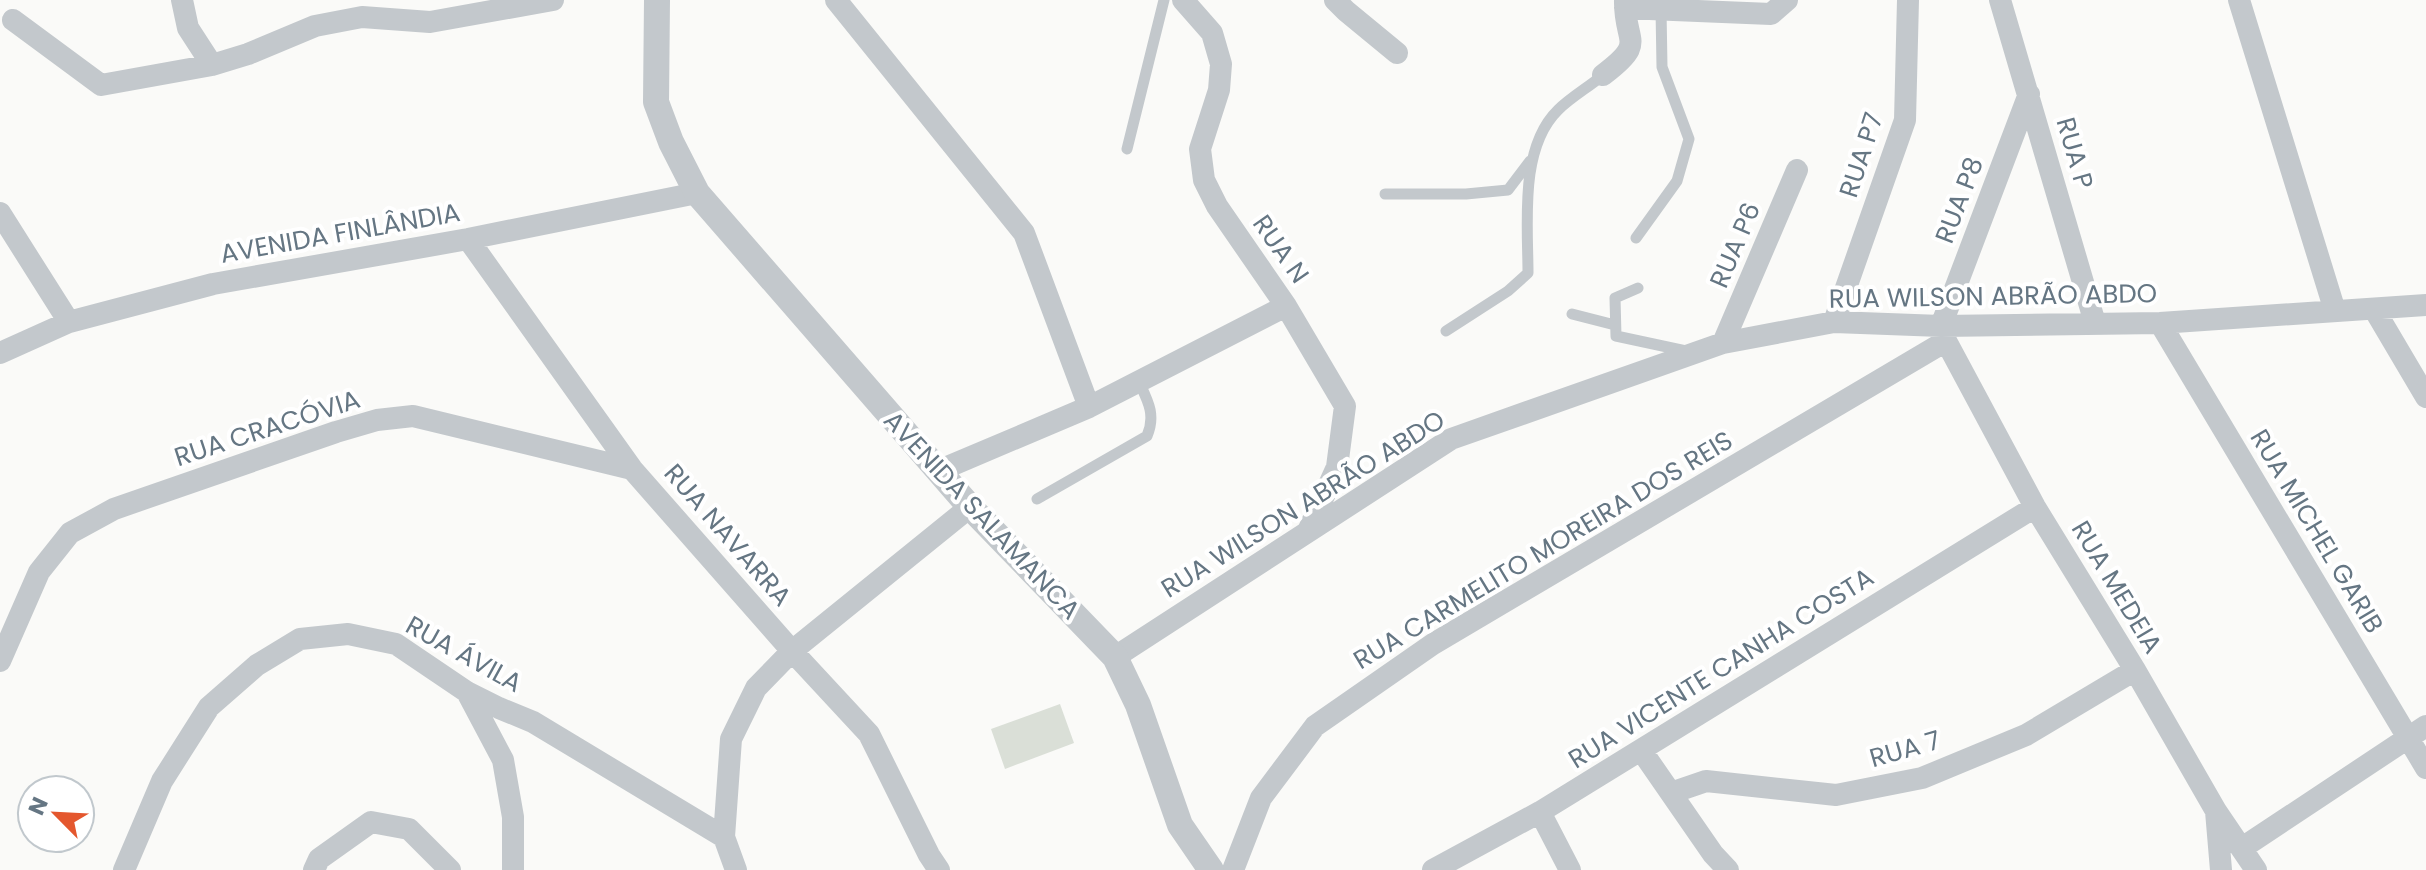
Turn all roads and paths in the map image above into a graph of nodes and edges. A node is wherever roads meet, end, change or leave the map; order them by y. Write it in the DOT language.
graph roads {
  1 [pos="182,0"];
  2 [pos="553,0"];
  3 [pos="657,0"];
  4 [pos="836,0"];
  5 [pos="1164,0"];
  6 [pos="1183,0"];
  7 [pos="1335,0"];
  8 [pos="1787,0"];
  9 [pos="1908,0"];
  10 [pos="2000,0"];
  11 [pos="2239,0"];
  12 [pos="1625,4"];
  13 [pos="1661,9"];
  14 [pos="431,11"];
  15 [pos="13,20"];
  16 [pos="1397,53"];
  17 [pos="212,65"];
  18 [pos="1603,75"];
  19 [pos="2029,94"];
  20 [pos="1127,149"];
  21 [pos="1533,158"];
  22 [pos="1797,170"];
  23 [pos="697,193"];
  24 [pos="1385,194"];
  25 [pos="0,213"];
  26 [pos="1636,238"];
  27 [pos="468,239"];
  28 [pos="1638,288"];
  29 [pos="2426,305"];
  30 [pos="1286,306"];
  31 [pos="2374,309"];
  32 [pos="2335,311"];
  33 [pos="1572,314"];
  34 [pos="69,322"];
  35 [pos="1834,322"];
  36 [pos="2095,323"];
  37 [pos="2160,323"];
  38 [pos="1615,325"];
  39 [pos="1446,331"];
  40 [pos="1944,334"];
  41 [pos="1723,343"];
  42 [pos="0,353"];
  43 [pos="1695,353"];
  44 [pos="1139,382"];
  45 [pos="2426,397"];
  46 [pos="1089,407"];
  47 [pos="632,469"];
  48 [pos="938,471"];
  49 [pos="1037,499"];
  50 [pos="970,507"];
  51 [pos="2035,507"];
  52 [pos="1309,530"];
  53 [pos="792,651"];
  54 [pos="1115,657"];
  55 [pos="0,661"];
  56 [pos="2135,670"];
  57 [pos="467,692"];
  58 [pos="2417,732"];
  59 [pos="1641,750"];
  60 [pos="2426,768"];
  61 [pos="1671,793"];
  62 [pos="2216,811"];
  63 [pos="1540,812"];
  64 [pos="724,837"];
  65 [pos="2242,848"];
  66 [pos="124,870"];
  67 [pos="314,870"];
  68 [pos="450,870"];
  69 [pos="513,870"];
  70 [pos="736,870"];
  71 [pos="939,870"];
  72 [pos="1211,870"];
  73 [pos="1233,870"];
  74 [pos="1433,870"];
  75 [pos="1570,870"];
  76 [pos="1728,870"];
  77 [pos="2221,870"];
  78 [pos="2256,870"];
  1 -- 17 [label="street"];
  2 -- 14 [label="street"];
  3 -- 23 [label="street, AVENIDA SALAMANCA"];
  4 -- 46 [label="street"];
  5 -- 20 [label="lane"];
  6 -- 30 [label="street, RUA N"];
  7 -- 16 [label="street"];
  8 -- 13 [label="street"];
  9 -- 35 [label="street, RUA P7"];
  10 -- 19 [label="street, RUA P"];
  11 -- 32 [label="street"];
  12 -- 13 [label="street"];
  12 -- 18 [label="street"];
  13 -- 26 [label="lane"];
  14 -- 17 [label="street"];
  15 -- 17 [label="street"];
  18 -- 21 [label="lane"];
  19 -- 36 [label="street, RUA P"];
  19 -- 40 [label="street, RUA P8"];
  21 -- 24 [label="lane"];
  21 -- 39 [label="lane"];
  22 -- 41 [label="street, RUA P6"];
  23 -- 27 [label="street, AVENIDA FINLÂNDIA"];
  23 -- 48 [label="street, AVENIDA SALAMANCA"];
  25 -- 34 [label="street"];
  27 -- 34 [label="street, AVENIDA FINLÂNDIA"];
  27 -- 47 [label="street, RUA NAVARRA"];
  28 -- 38 [label="lane"];
  29 -- 31 [label="street, RUA WILSON ABRÃO ABDO"];
  30 -- 44 [label="street"];
  30 -- 52 [label="street, RUA N"];
  31 -- 32 [label="street, RUA WILSON ABRÃO ABDO"];
  31 -- 45 [label="street"];
  32 -- 37 [label="street, RUA WILSON ABRÃO ABDO"];
  33 -- 38 [label="lane"];
  34 -- 42 [label="street, AVENIDA FINLÂNDIA"];
  35 -- 40 [label="street, RUA WILSON ABRÃO ABDO"];
  35 -- 41 [label="street, RUA WILSON ABRÃO ABDO"];
  36 -- 37 [label="street, RUA WILSON ABRÃO ABDO"];
  36 -- 40 [label="street, RUA WILSON ABRÃO ABDO"];
  37 -- 58 [label="street, RUA MICHEL GARIB"];
  38 -- 43 [label="lane"];
  40 -- 51 [label="street, RUA MEDEIA"];
  40 -- 73 [label="street, RUA CARMELITO MOREIRA DOS REIS"];
  41 -- 43 [label="street, RUA WILSON ABRÃO ABDO"];
  43 -- 52 [label="street, RUA WILSON ABRÃO ABDO"];
  44 -- 46 [label="street"];
  44 -- 49 [label="lane"];
  46 -- 48 [label="street"];
  47 -- 53 [label="street, RUA NAVARRA"];
  47 -- 55 [label="street, RUA CRACÓVIA"];
  48 -- 50 [label="street, AVENIDA SALAMANCA"];
  50 -- 53 [label="street"];
  50 -- 54 [label="street, AVENIDA SALAMANCA"];
  51 -- 56 [label="street, RUA MEDEIA"];
  51 -- 59 [label="street, RUA VICENTE CANHA COSTA"];
  52 -- 54 [label="street, RUA WILSON ABRÃO ABDO"];
  53 -- 64 [label="street"];
  53 -- 71 [label="street, RUA NAVARRA"];
  54 -- 72 [label="street, AVENIDA SALAMANCA"];
  56 -- 61 [label="street, RUA 7"];
  56 -- 62 [label="street, RUA MEDEIA"];
  57 -- 64 [label="street, RUA ÁVILA"];
  57 -- 66 [label="street, RUA ÁVILA"];
  57 -- 69 [label="street"];
  58 -- 60 [label="street, RUA MICHEL GARIB"];
  58 -- 65 [label="street"];
  59 -- 61 [label="street"];
  59 -- 63 [label="street, RUA VICENTE CANHA COSTA"];
  61 -- 76 [label="street"];
  62 -- 65 [label="street, RUA MEDEIA"];
  62 -- 77 [label="street"];
  63 -- 74 [label="street, RUA VICENTE CANHA COSTA"];
  63 -- 75 [label="street"];
  64 -- 70 [label="street"];
  65 -- 78 [label="street, RUA MEDEIA"];
  67 -- 68 [label="street"];
}
